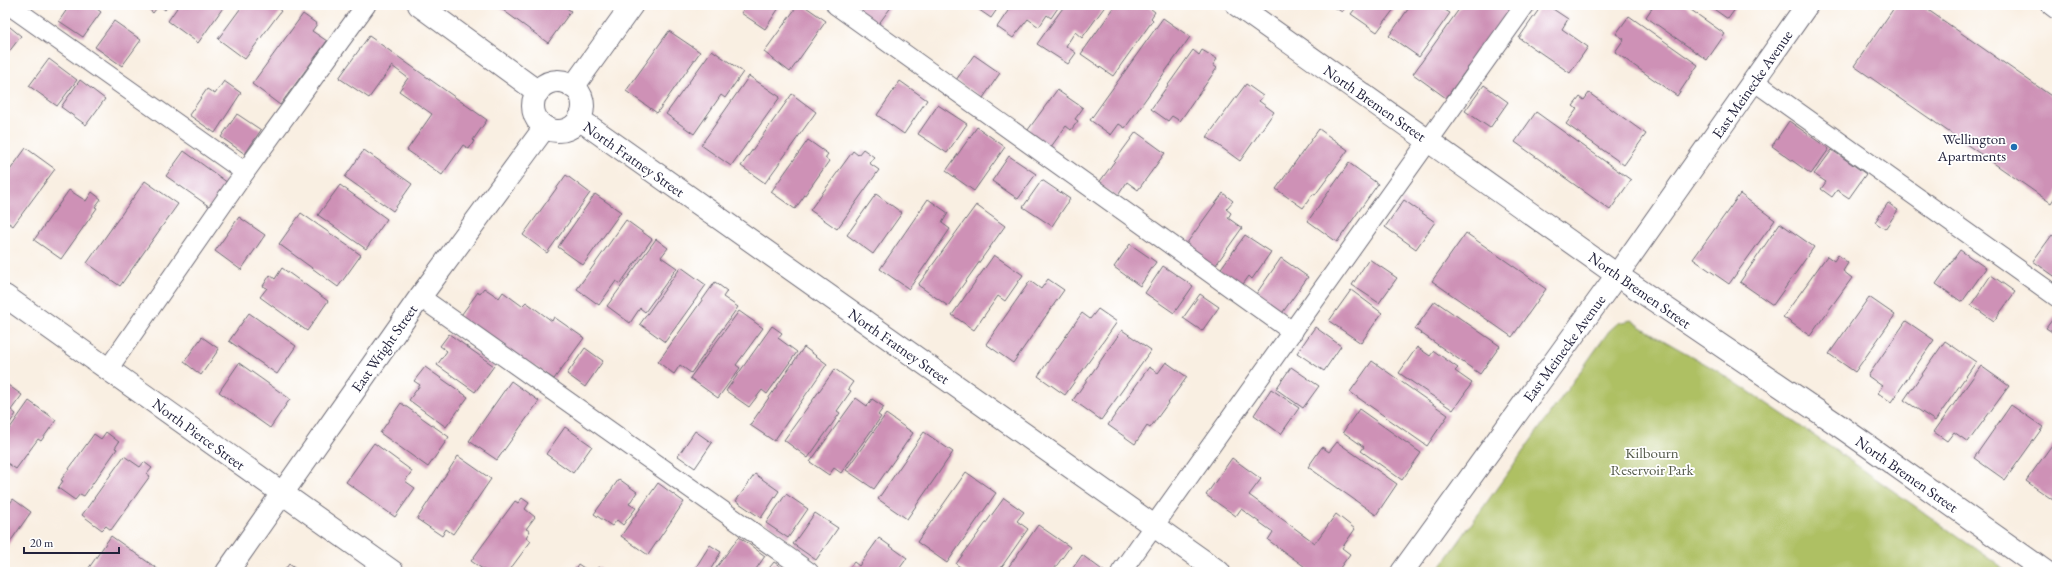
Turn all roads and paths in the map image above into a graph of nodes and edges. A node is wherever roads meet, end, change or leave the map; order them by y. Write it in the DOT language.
graph roads {
  1 [pos="8,5"];
  2 [pos="366,5"];
  3 [pos="419,5"];
  4 [pos="632,5"];
  5 [pos="836,5"];
  6 [pos="1237,5"];
  7 [pos="1525,5"];
  8 [pos="1807,5"];
  9 [pos="2053,5"];
  10 [pos="2057,8"];
  11 [pos="1754,81"];
  12 [pos="573,87"];
  13 [pos="538,92"];
  14 [pos="579,119"];
  15 [pos="545,127"];
  16 [pos="1428,141"];
  17 [pos="245,172"];
  18 [pos="1617,275"];
  19 [pos="5,296"];
  20 [pos="420,297"];
  21 [pos="2057,297"];
  22 [pos="1293,332"];
  23 [pos="108,369"];
  24 [pos="283,494"];
  25 [pos="1154,526"];
  26 [pos="227,572"];
  27 [pos="393,572"];
  28 [pos="809,572"];
  29 [pos="1121,572"];
  30 [pos="1219,572"];
  31 [pos="1402,572"];
  32 [pos="2046,572"];
  1 -- 17 [label="lane"];
  2 -- 17 [label="lane"];
  3 -- 13 [label="street"];
  4 -- 12 [label="street"];
  5 -- 22 [label="lane"];
  6 -- 16 [label="street, North Bremen Street"];
  7 -- 16 [label="lane"];
  8 -- 11 [label="street, East Meinecke Avenue"];
  9 -- 10 [label="street"];
  11 -- 18 [label="street, East Meinecke Avenue"];
  11 -- 21 [label="lane"];
  12 -- 13 [label="street"];
  12 -- 14 [label="street"];
  13 -- 15 [label="street"];
  14 -- 15 [label="street"];
  14 -- 25 [label="street, North Fratney Street"];
  15 -- 20 [label="street, East Wright Street"];
  16 -- 18 [label="street, North Bremen Street"];
  16 -- 22 [label="lane"];
  17 -- 23 [label="lane"];
  18 -- 31 [label="street, East Meinecke Avenue"];
  18 -- 32 [label="street, North Bremen Street"];
  19 -- 23 [label="street, North Pierce Street"];
  20 -- 24 [label="street, East Wright Street"];
  20 -- 28 [label="lane"];
  22 -- 25 [label="lane"];
  23 -- 24 [label="street, North Pierce Street"];
  24 -- 26 [label="street, East Wright Street"];
  24 -- 27 [label="street, North Pierce Street"];
  25 -- 29 [label="lane"];
  25 -- 30 [label="street, North Fratney Street"];
}
